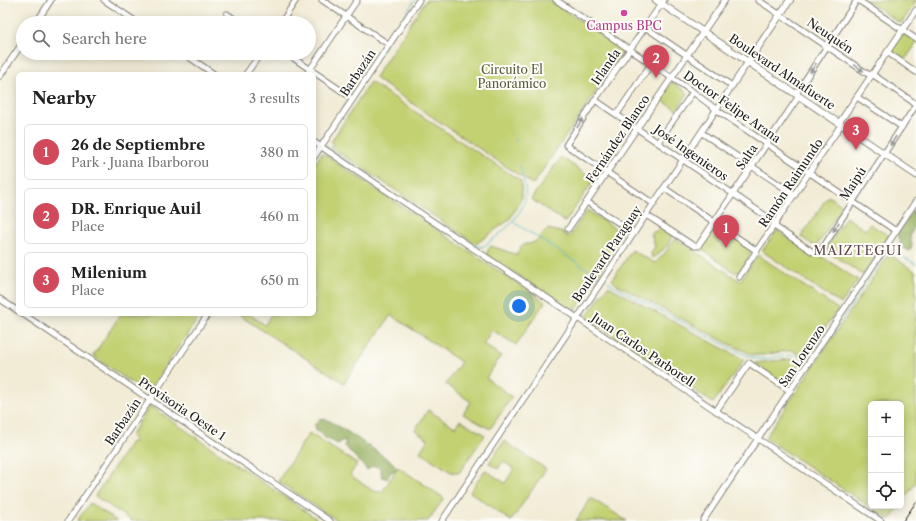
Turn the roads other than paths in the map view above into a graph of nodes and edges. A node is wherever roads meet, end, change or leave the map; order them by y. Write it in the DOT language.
graph roads {
  1 [pos="51,0"];
  2 [pos="104,0"];
  3 [pos="296,0"];
  4 [pos="322,0"];
  5 [pos="357,0"];
  6 [pos="419,0"];
  7 [pos="556,0"];
  8 [pos="726,0"];
  9 [pos="758,0"];
  10 [pos="790,0"];
  11 [pos="858,0"];
  12 [pos="660,1"];
  13 [pos="916,10"];
  14 [pos="228,14"];
  15 [pos="780,15"];
  16 [pos="41,16"];
  17 [pos="128,16"];
  18 [pos="231,16"];
  19 [pos="286,16"];
  20 [pos="346,16"];
  21 [pos="645,27"];
  22 [pos="903,30"];
  23 [pos="703,32"];
  24 [pos="916,39"];
  25 [pos="384,42"];
  26 [pos="827,46"];
  27 [pos="630,50"];
  28 [pos="16,52"];
  29 [pos="887,52"];
  30 [pos="687,55"];
  31 [pos="193,60"];
  32 [pos="256,60"];
  33 [pos="294,60"];
  34 [pos="748,62"];
  35 [pos="651,64"];
  36 [pos="211,72"];
  37 [pos="247,72"];
  38 [pos="308,72"];
  39 [pos="916,72"];
  40 [pos="871,75"];
  41 [pos="0,76"];
  42 [pos="316,77"];
  43 [pos="672,78"];
  44 [pos="732,86"];
  45 [pos="693,92"];
  46 [pos="797,95"];
  47 [pos="349,96"];
  48 [pos="857,97"];
  49 [pos="595,100"];
  50 [pos="916,104"];
  51 [pos="717,110"];
  52 [pos="617,114"];
  53 [pos="840,124"];
  54 [pos="902,127"];
  55 [pos="638,128"];
  56 [pos="702,133"];
  57 [pos="658,142"];
  58 [pos="316,143"];
  59 [pos="767,144"];
  60 [pos="321,147"];
  61 [pos="316,154"];
  62 [pos="884,154"];
  63 [pos="683,160"];
  64 [pos="752,166"];
  65 [pos="607,173"];
  66 [pos="810,173"];
  67 [pos="916,175"];
  68 [pos="664,188"];
  69 [pos="733,194"];
  70 [pos="795,195"];
  71 [pos="916,201"];
  72 [pos="587,202"];
  73 [pos="853,202"];
  74 [pos="654,204"];
  75 [pos="646,215"];
  76 [pos="714,222"];
  77 [pos="775,224"];
  78 [pos="568,230"];
  79 [pos="896,231"];
  80 [pos="634,233"];
  81 [pos="757,251"];
  82 [pos="820,252"];
  83 [pos="739,277"];
  84 [pos="0,299"];
  85 [pos="16,310"];
  86 [pos="26,316"];
  87 [pos="207,316"];
  88 [pos="578,318"];
  89 [pos="790,391"];
  90 [pos="150,400"];
  91 [pos="716,411"];
  92 [pos="758,439"];
  93 [pos="68,521"];
  94 [pos="330,521"];
  95 [pos="442,521"];
  96 [pos="703,521"];
  97 [pos="881,521"];
  1 -- 16 [label="street"];
  2 -- 17 [label="street"];
  3 -- 19 [label="street"];
  4 -- 20 [label="street"];
  5 -- 20 [label="street"];
  6 -- 60 [label="street, Barbazán"];
  7 -- 27 [label="street, Doctor Felipe Arana"];
  8 -- 23 [label="street, Fernández Blanco"];
  9 -- 15 [label="street, Neuquén"];
  10 -- 15 [label="main road, Boulevard Paraguay"];
  11 -- 22 [label="street"];
  11 -- 26 [label="street, Salta"];
  12 -- 21 [label="street, Irlanda"];
  12 -- 23 [label="main road, Boulevard Almafuerte"];
  13 -- 22 [label="street, Ramón Raimundo"];
  14 -- 18 [label="street"];
  15 -- 26 [label="street, Neuquén"];
  15 -- 34 [label="main road, Boulevard Paraguay"];
  20 -- 25 [label="street"];
  20 -- 38 [label="street"];
  21 -- 27 [label="street, Irlanda"];
  21 -- 30 [label="street"];
  22 -- 24 [label="street"];
  22 -- 29 [label="street, Ramón Raimundo"];
  23 -- 30 [label="street, Fernández Blanco"];
  23 -- 34 [label="main road, Boulevard Almafuerte"];
  26 -- 40 [label="street, Neuquén, one-way"];
  26 -- 46 [label="street, Salta, one-way"];
  27 -- 35 [label="street, Doctor Felipe Arana"];
  27 -- 49 [label="street, Irlanda"];
  28 -- 41 [label="street"];
  29 -- 39 [label="street"];
  29 -- 40 [label="street, Ramón Raimundo"];
  30 -- 43 [label="street, Fernández Blanco"];
  30 -- 44 [label="street"];
  31 -- 36 [label="street"];
  32 -- 37 [label="street"];
  33 -- 38 [label="street"];
  34 -- 44 [label="street, Boulevard Paraguay"];
  34 -- 46 [label="main road, Boulevard Almafuerte"];
  35 -- 43 [label="street, Doctor Felipe Arana"];
  35 -- 52 [label="street"];
  40 -- 48 [label="street, Ramón Raimundo"];
  40 -- 50 [label="street, Neuquén"];
  42 -- 47 [label="street"];
  43 -- 45 [label="street, Doctor Felipe Arana"];
  43 -- 55 [label="street, Fernández Blanco"];
  44 -- 51 [label="street, Boulevard Paraguay"];
  45 -- 51 [label="street, Doctor Felipe Arana"];
  45 -- 57 [label="street"];
  46 -- 53 [label="main road, Boulevard Almafuerte"];
  46 -- 59 [label="street, Salta"];
  48 -- 53 [label="street, Ramón Raimundo"];
  48 -- 54 [label="street"];
  49 -- 52 [label="street, José Ingenieros"];
  65 -- 49 [label="street, Irlanda, one-way"];
  50 -- 54 [label="street, Maipú"];
  51 -- 56 [label="street, Boulevard Paraguay"];
  51 -- 59 [label="street, Doctor Felipe Arana"];
  52 -- 55 [label="street, José Ingenieros"];
  53 -- 62 [label="main road, Boulevard Almafuerte"];
  53 -- 66 [label="street, Ramón Raimundo"];
  54 -- 62 [label="street, Maipú, one-way"];
  55 -- 57 [label="street, José Ingenieros"];
  55 -- 65 [label="street, Fernández Blanco"];
  56 -- 63 [label="street, Boulevard Paraguay"];
  56 -- 64 [label="street"];
  57 -- 63 [label="street, José Ingenieros"];
  58 -- 60 [label="street, Juan Carlos Parborell"];
  59 -- 64 [label="street, Salta"];
  59 -- 66 [label="street, Doctor Felipe Arana"];
  60 -- 61 [label="street, Barbazán"];
  60 -- 88 [label="street, Juan Carlos Parborell"];
  62 -- 67 [label="main road, Boulevard Almafuerte"];
  62 -- 73 [label="street, Maipú"];
  63 -- 68 [label="street, Boulevard Paraguay"];
  63 -- 69 [label="street, José Ingenieros"];
  64 -- 69 [label="street, Salta"];
  64 -- 70 [label="street"];
  65 -- 72 [label="street, Fernández Blanco"];
  65 -- 74 [label="street"];
  66 -- 70 [label="street, Ramón Raimundo"];
  66 -- 73 [label="street, Doctor Felipe Arana"];
  68 -- 74 [label="street, Boulevard Paraguay"];
  68 -- 76 [label="street"];
  69 -- 76 [label="street, Salta"];
  69 -- 77 [label="street, José Ingenieros"];
  70 -- 77 [label="street, Ramón Raimundo"];
  71 -- 79 [label="street, San Lorenzo"];
  72 -- 78 [label="street, Fernández Blanco"];
  72 -- 80 [label="street"];
  73 -- 79 [label="street, Doctor Felipe Arana"];
  73 -- 82 [label="street, Maipú, one-way"];
  74 -- 75 [label="street, Boulevard Paraguay"];
  75 -- 76 [label="street, Salta"];
  75 -- 80 [label="street, Boulevard Paraguay"];
  76 -- 81 [label="street"];
  77 -- 81 [label="street, Ramón Raimundo"];
  77 -- 82 [label="street, José Ingenieros"];
  79 -- 89 [label="street, San Lorenzo"];
  80 -- 88 [label="street, Boulevard Paraguay"];
  81 -- 83 [label="street, Ramón Raimundo"];
  84 -- 85 [label="street"];
  86 -- 90 [label="street, Provisoria Oeste 1"];
  87 -- 90 [label="street, Barbazán"];
  88 -- 91 [label="street, Juan Carlos Parborell"];
  88 -- 95 [label="street, Boulevard Paraguay"];
  89 -- 91 [label="street"];
  89 -- 92 [label="street, San Lorenzo"];
  90 -- 93 [label="street, Barbazán"];
  90 -- 94 [label="street, Provisoria Oeste 1"];
  91 -- 92 [label="street, Juan Carlos Parborell"];
  92 -- 96 [label="street, San Lorenzo"];
  92 -- 97 [label="street, Juan Carlos Parborell"];
}
